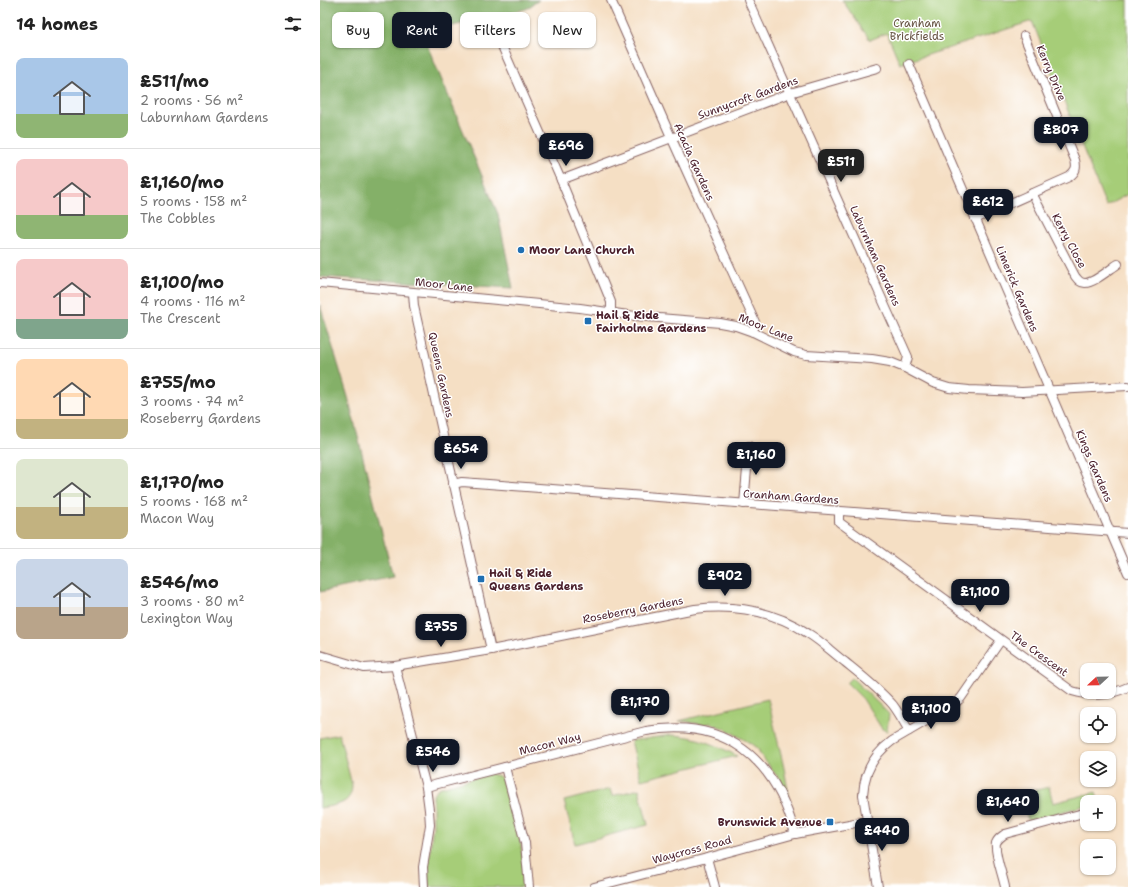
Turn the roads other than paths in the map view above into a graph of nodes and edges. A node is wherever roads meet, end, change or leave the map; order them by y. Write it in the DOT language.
graph roads {
  1 [pos="611,0"];
  2 [pos="751,1"];
  3 [pos="1024,36"];
  4 [pos="503,48"];
  5 [pos="909,64"];
  6 [pos="877,68"];
  7 [pos="790,93"];
  8 [pos="671,137"];
  9 [pos="561,180"];
  10 [pos="1032,193"];
  11 [pos="975,219"];
  12 [pos="1118,264"];
  13 [pos="320,283"];
  14 [pos="412,293"];
  15 [pos="611,313"];
  16 [pos="753,332"];
  17 [pos="905,368"];
  18 [pos="1128,386"];
  19 [pos="1049,390"];
  20 [pos="749,446"];
  21 [pos="453,484"];
  22 [pos="744,504"];
  23 [pos="839,511"];
  24 [pos="1110,532"];
  25 [pos="1128,533"];
  26 [pos="1128,573"];
  27 [pos="1001,640"];
  28 [pos="491,650"];
  29 [pos="320,655"];
  30 [pos="395,666"];
  31 [pos="1128,687"];
  32 [pos="909,731"];
  33 [pos="505,766"];
  34 [pos="426,787"];
  35 [pos="1080,814"];
  36 [pos="866,821"];
  37 [pos="795,834"];
  38 [pos="707,858"];
  39 [pos="615,884"];
  40 [pos="424,887"];
  41 [pos="529,887"];
  42 [pos="594,887"];
  43 [pos="715,887"];
  44 [pos="878,887"];
  45 [pos="1005,887"];
  1 -- 8 [label="street, Acacia Gardens"];
  2 -- 7 [label="street, Laburnham Gardens"];
  3 -- 10 [label="street, Kerry Drive"];
  4 -- 9 [label="street"];
  5 -- 11 [label="street, Limerick Gardens"];
  6 -- 7 [label="street, Sunnycroft Gardens"];
  7 -- 8 [label="street, Sunnycroft Gardens"];
  7 -- 17 [label="street, Laburnham Gardens"];
  8 -- 9 [label="street, Sunnycroft Gardens"];
  8 -- 16 [label="street, Acacia Gardens"];
  9 -- 15 [label="street"];
  10 -- 11 [label="street, Kerry Drive"];
  10 -- 12 [label="street, Kerry Close"];
  11 -- 19 [label="street, Limerick Gardens"];
  13 -- 14 [label="street, Moor Lane"];
  14 -- 15 [label="street, Moor Lane"];
  14 -- 21 [label="street, Queens Gardens"];
  15 -- 16 [label="street, Moor Lane"];
  16 -- 17 [label="street, Moor Lane"];
  17 -- 19 [label="street, Moor Lane"];
  18 -- 19 [label="street, Moor Lane"];
  19 -- 24 [label="street, Kings Gardens"];
  20 -- 22 [label="street"];
  21 -- 22 [label="street, Cranham Gardens"];
  21 -- 28 [label="street, Queens Gardens"];
  22 -- 23 [label="street, Cranham Gardens"];
  23 -- 24 [label="street, Cranham Gardens"];
  23 -- 27 [label="street, The Crescent"];
  24 -- 25 [label="street, Cranham Gardens"];
  24 -- 26 [label="street, Kings Gardens"];
  27 -- 31 [label="street, The Crescent"];
  27 -- 32 [label="street"];
  28 -- 30 [label="street, Roseberry Gardens"];
  28 -- 32 [label="street, Roseberry Gardens"];
  29 -- 30 [label="street, Roseberry Gardens"];
  30 -- 34 [label="street"];
  32 -- 36 [label="street"];
  33 -- 34 [label="street, Macon Way"];
  33 -- 37 [label="street, Macon Way"];
  33 -- 41 [label="street"];
  34 -- 40 [label="street"];
  35 -- 45 [label="street"];
  36 -- 37 [label="street, Waycross Road"];
  36 -- 44 [label="street"];
  37 -- 38 [label="street, Waycross Road"];
  38 -- 39 [label="street, Waycross Road"];
  38 -- 43 [label="street"];
  39 -- 42 [label="street, Waycross Road"];
}
